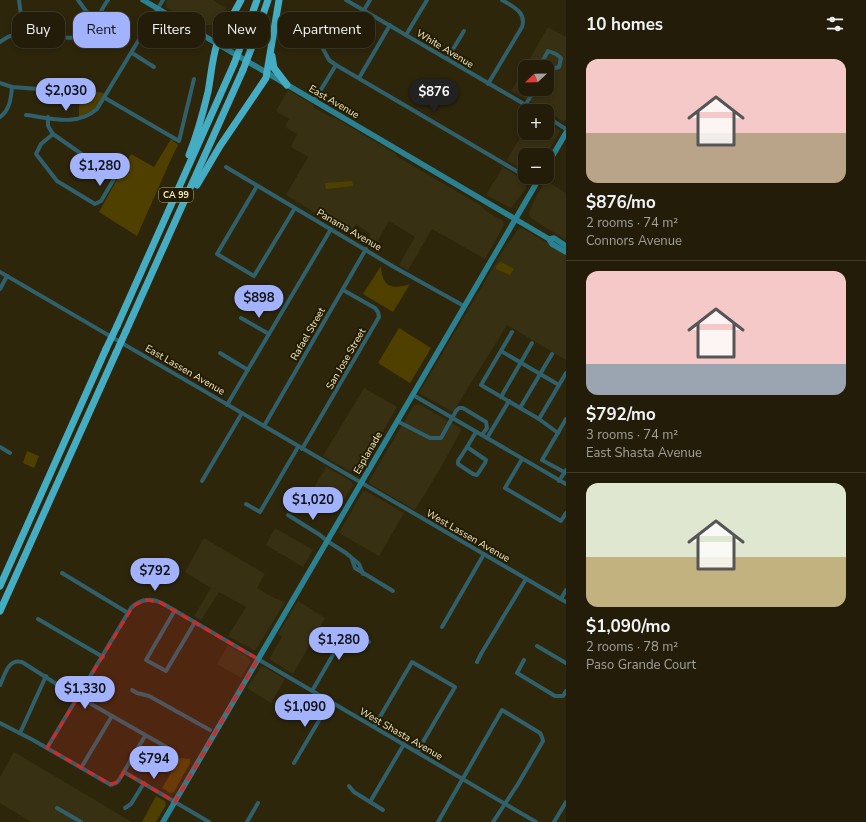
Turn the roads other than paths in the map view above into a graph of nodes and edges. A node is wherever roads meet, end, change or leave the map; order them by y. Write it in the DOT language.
graph roads {
  1 [pos="19,0"];
  2 [pos="78,0"];
  3 [pos="108,0"];
  4 [pos="143,0"];
  5 [pos="163,0"];
  6 [pos="241,0"];
  7 [pos="257,0"];
  8 [pos="268,0"];
  9 [pos="279,0"];
  10 [pos="346,0"];
  11 [pos="370,0"];
  12 [pos="426,0"];
  13 [pos="502,0"];
  14 [pos="158,9"];
  15 [pos="364,10"];
  16 [pos="20,12"];
  17 [pos="87,12"];
  18 [pos="100,12"];
  19 [pos="234,12"];
  20 [pos="276,21"];
  21 [pos="390,26"];
  22 [pos="464,31"];
  23 [pos="406,35"];
  24 [pos="12,37"];
  25 [pos="0,42"];
  26 [pos="213,42"];
  27 [pos="216,48"];
  28 [pos="224,48"];
  29 [pos="323,48"];
  30 [pos="132,53"];
  31 [pos="447,59"];
  32 [pos="543,60"];
  33 [pos="336,65"];
  34 [pos="154,67"];
  35 [pos="554,68"];
  36 [pos="267,73"];
  37 [pos="359,78"];
  38 [pos="194,79"];
  39 [pos="0,83"];
  40 [pos="488,84"];
  41 [pos="287,85"];
  42 [pos="12,87"];
  43 [pos="52,90"];
  44 [pos="531,96"];
  45 [pos="105,98"];
  46 [pos="314,101"];
  47 [pos="526,104"];
  48 [pos="26,115"];
  49 [pos="0,117"];
  50 [pos="48,117"];
  51 [pos="554,121"];
  52 [pos="566,129"];
  53 [pos="566,133"];
  54 [pos="53,134"];
  55 [pos="554,153"];
  56 [pos="226,167"];
  57 [pos="518,171"];
  58 [pos="536,184"];
  59 [pos="257,186"];
  60 [pos="176,194"];
  61 [pos="294,208"];
  62 [pos="178,217"];
  63 [pos="515,219"];
  64 [pos="331,229"];
  65 [pos="548,239"];
  66 [pos="566,246"];
  67 [pos="366,249"];
  68 [pos="566,252"];
  69 [pos="0,272"];
  70 [pos="7,276"];
  71 [pos="0,288"];
  72 [pos="343,290"];
  73 [pos="464,306"];
  74 [pos="241,318"];
  75 [pos="512,332"];
  76 [pos="269,334"];
  77 [pos="532,343"];
  78 [pos="501,351"];
  79 [pos="220,353"];
  80 [pos="552,354"];
  81 [pos="520,362"];
  82 [pos="248,370"];
  83 [pos="566,373"];
  84 [pos="540,374"];
  85 [pos="559,385"];
  86 [pos="413,395"];
  87 [pos="501,397"];
  88 [pos="509,401"];
  89 [pos="227,405"];
  90 [pos="520,408"];
  91 [pos="242,413"];
  92 [pos="452,418"];
  93 [pos="539,419"];
  94 [pos="566,419"];
  95 [pos="397,421"];
  96 [pos="264,426"];
  97 [pos="476,432"];
  98 [pos="558,433"];
  99 [pos="482,435"];
  100 [pos="487,438"];
  101 [pos="0,447"];
  102 [pos="467,447"];
  103 [pos="300,448"];
  104 [pos="10,453"];
  105 [pos="522,459"];
  106 [pos="565,472"];
  107 [pos="202,481"];
  108 [pos="560,481"];
  109 [pos="361,483"];
  110 [pos="566,484"];
  111 [pos="246,504"];
  112 [pos="566,513"];
  113 [pos="288,516"];
  114 [pos="327,541"];
  115 [pos="484,554"];
  116 [pos="62,574"];
  117 [pos="526,579"];
  118 [pos="0,586"];
  119 [pos="566,590"];
  120 [pos="393,591"];
  121 [pos="561,599"];
  122 [pos="566,602"];
  123 [pos="174,610"];
  124 [pos="0,611"];
  125 [pos="128,613"];
  126 [pos="38,619"];
  127 [pos="195,622"];
  128 [pos="442,627"];
  129 [pos="369,642"];
  130 [pos="537,646"];
  131 [pos="103,657"];
  132 [pos="258,659"];
  133 [pos="524,660"];
  134 [pos="478,662"];
  135 [pos="566,663"];
  136 [pos="46,676"];
  137 [pos="1,683"];
  138 [pos="132,690"];
  139 [pos="312,691"];
  140 [pos="566,691"];
  141 [pos="78,696"];
  142 [pos="330,702"];
  143 [pos="112,716"];
  144 [pos="0,723"];
  145 [pos="374,727"];
  146 [pos="210,730"];
  147 [pos="20,733"];
  148 [pos="548,733"];
  149 [pos="146,736"];
  150 [pos="542,736"];
  151 [pos="404,744"];
  152 [pos="47,748"];
  153 [pos="174,752"];
  154 [pos="417,752"];
  155 [pos="294,764"];
  156 [pos="81,768"];
  157 [pos="124,772"];
  158 [pos="463,779"];
  159 [pos="144,783"];
  160 [pos="349,786"];
  161 [pos="175,802"];
  162 [pos="370,802"];
  163 [pos="566,802"];
  164 [pos="258,803"];
  165 [pos="505,804"];
  166 [pos="57,808"];
  167 [pos="125,808"];
  168 [pos="383,810"];
  169 [pos="81,822"];
  170 [pos="163,822"];
  171 [pos="209,822"];
  172 [pos="247,822"];
  173 [pos="438,822"];
  174 [pos="493,822"];
  175 [pos="536,822"];
  176 [pos="554,822"];
  1 -- 16 [label="street"];
  2 -- 17 [label="street"];
  3 -- 18 [label="street"];
  4 -- 14 [label="main road, East Avenue"];
  5 -- 14 [label="street"];
  6 -- 19 [label="highway"];
  7 -- 60 [label="highway, CA 99, bridge"];
  8 -- 62 [label="highway, CA 99, bridge"];
  9 -- 20 [label="highway"];
  10 -- 15 [label="street, White Avenue"];
  11 -- 15 [label="street"];
  12 -- 23 [label="street"];
  13 -- 40 [label="street"];
  14 -- 26 [label="main road, East Avenue"];
  14 -- 30 [label="street"];
  15 -- 21 [label="street, White Avenue"];
  20 -- 36 [label="highway"];
  20 -- 41 [label="highway"];
  21 -- 23 [label="street, White Avenue"];
  21 -- 37 [label="street"];
  22 -- 31 [label="street"];
  23 -- 31 [label="street, White Avenue"];
  24 -- 25 [label="street"];
  27 -- 60 [label="highway"];
  28 -- 36 [label="main road, East Avenue"];
  29 -- 33 [label="street"];
  30 -- 34 [label="street"];
  30 -- 45 [label="street"];
  31 -- 40 [label="street, White Avenue"];
  32 -- 35 [label="street"];
  33 -- 37 [label="street"];
  33 -- 46 [label="street"];
  36 -- 41 [label="main road, East Avenue"];
  36 -- 62 [label="highway"];
  37 -- 57 [label="street"];
  38 -- 45 [label="street"];
  39 -- 42 [label="street"];
  40 -- 47 [label="street, White Avenue"];
  41 -- 46 [label="main road, East Avenue"];
  42 -- 43 [label="street"];
  42 -- 49 [label="street"];
  44 -- 47 [label="street"];
  45 -- 50 [label="street"];
  46 -- 63 [label="main road, East Avenue"];
  48 -- 50 [label="street"];
  50 -- 54 [label="street"];
  51 -- 52 [label="street"];
  53 -- 55 [label="main road"];
  54 -- 54 [label="street"];
  56 -- 59 [label="street, Panama Avenue"];
  58 -- 63 [label="main road, Esplanade"];
  59 -- 61 [label="street, Panama Avenue"];
  59 -- 61 [label="street"];
  60 -- 118 [label="highway, CA 99, bridge"];
  61 -- 64 [label="street, Panama Avenue"];
  62 -- 124 [label="highway, CA 99, bridge"];
  63 -- 65 [label="main road, East Avenue"];
  63 -- 73 [label="main road, Esplanade"];
  64 -- 67 [label="street, Panama Avenue"];
  64 -- 76 [label="street"];
  65 -- 66 [label="main road"];
  65 -- 68 [label="main road"];
  67 -- 72 [label="street, Rafael Street"];
  67 -- 73 [label="street, Panama Avenue"];
  69 -- 70 [label="street, East Lassen Avenue"];
  70 -- 71 [label="street"];
  70 -- 89 [label="street, East Lassen Avenue"];
  72 -- 96 [label="street, Rafael Street"];
  72 -- 103 [label="street, San Jose Street"];
  73 -- 86 [label="main road, Esplanade"];
  74 -- 76 [label="street"];
  75 -- 78 [label="street"];
  76 -- 82 [label="street"];
  77 -- 81 [label="street"];
  78 -- 81 [label="street"];
  78 -- 87 [label="street"];
  79 -- 82 [label="street"];
  80 -- 84 [label="street"];
  81 -- 84 [label="street"];
  81 -- 87 [label="street"];
  82 -- 89 [label="street"];
  83 -- 85 [label="street"];
  84 -- 85 [label="street"];
  84 -- 90 [label="street"];
  85 -- 93 [label="street"];
  86 -- 92 [label="street"];
  86 -- 95 [label="main road, Esplanade"];
  87 -- 88 [label="street"];
  88 -- 90 [label="street"];
  88 -- 100 [label="street"];
  89 -- 91 [label="street, East Lassen Avenue"];
  90 -- 93 [label="street"];
  91 -- 96 [label="street, East Lassen Avenue"];
  91 -- 107 [label="street"];
  92 -- 95 [label="street"];
  92 -- 97 [label="street"];
  92 -- 99 [label="street"];
  93 -- 98 [label="street"];
  94 -- 98 [label="street"];
  95 -- 109 [label="main road, Esplanade"];
  96 -- 103 [label="street, East Lassen Avenue"];
  97 -- 99 [label="street"];
  97 -- 102 [label="street"];
  98 -- 106 [label="street"];
  99 -- 100 [label="street"];
  100 -- 105 [label="street"];
  101 -- 104 [label="street"];
  102 -- 102 [label="street"];
  103 -- 109 [label="street, East Lassen Avenue"];
  103 -- 111 [label="street"];
  105 -- 108 [label="street"];
  105 -- 112 [label="street"];
  106 -- 108 [label="street"];
  108 -- 110 [label="street"];
  109 -- 114 [label="main road, Esplanade"];
  109 -- 115 [label="street, West Lassen Avenue"];
  113 -- 114 [label="street"];
  114 -- 120 [label="street"];
  114 -- 132 [label="main road, Esplanade"];
  115 -- 117 [label="street, West Lassen Avenue"];
  115 -- 128 [label="street"];
  116 -- 125 [label="street"];
  117 -- 121 [label="street, West Lassen Avenue"];
  117 -- 134 [label="street"];
  119 -- 121 [label="street"];
  121 -- 122 [label="street, West Lassen Avenue"];
  123 -- 125 [label="street, West Shasta Avenue"];
  123 -- 127 [label="street, West Shasta Avenue"];
  123 -- 127 [label="street"];
  125 -- 131 [label="street"];
  126 -- 131 [label="street"];
  127 -- 132 [label="street, West Shasta Avenue"];
  129 -- 139 [label="street"];
  130 -- 135 [label="street"];
  131 -- 141 [label="street"];
  132 -- 139 [label="street, West Shasta Avenue"];
  132 -- 161 [label="main road, Esplanade"];
  133 -- 140 [label="street"];
  136 -- 137 [label="street"];
  136 -- 141 [label="street"];
  136 -- 147 [label="street"];
  138 -- 146 [label="street"];
  139 -- 142 [label="street, West Shasta Avenue"];
  141 -- 143 [label="street"];
  141 -- 152 [label="street"];
  142 -- 145 [label="street, West Shasta Avenue"];
  142 -- 155 [label="street"];
  143 -- 149 [label="street"];
  143 -- 156 [label="street"];
  144 -- 147 [label="street"];
  145 -- 151 [label="street, West Shasta Avenue"];
  145 -- 154 [label="street"];
  147 -- 152 [label="street"];
  148 -- 150 [label="street"];
  149 -- 153 [label="street"];
  149 -- 157 [label="street"];
  150 -- 158 [label="street"];
  150 -- 165 [label="street"];
  151 -- 154 [label="street, West Shasta Avenue"];
  151 -- 162 [label="street"];
  152 -- 156 [label="street"];
  154 -- 158 [label="street, West Shasta Avenue"];
  156 -- 157 [label="street"];
  157 -- 159 [label="street"];
  158 -- 165 [label="street, West Shasta Avenue"];
  158 -- 173 [label="street"];
  159 -- 161 [label="street"];
  159 -- 167 [label="street"];
  160 -- 162 [label="street"];
  161 -- 170 [label="main road, Esplanade"];
  161 -- 171 [label="street"];
  162 -- 168 [label="street"];
  163 -- 176 [label="street"];
  164 -- 172 [label="street"];
  165 -- 174 [label="street"];
  165 -- 175 [label="street, West Shasta Avenue"];
  166 -- 169 [label="street"];
}
